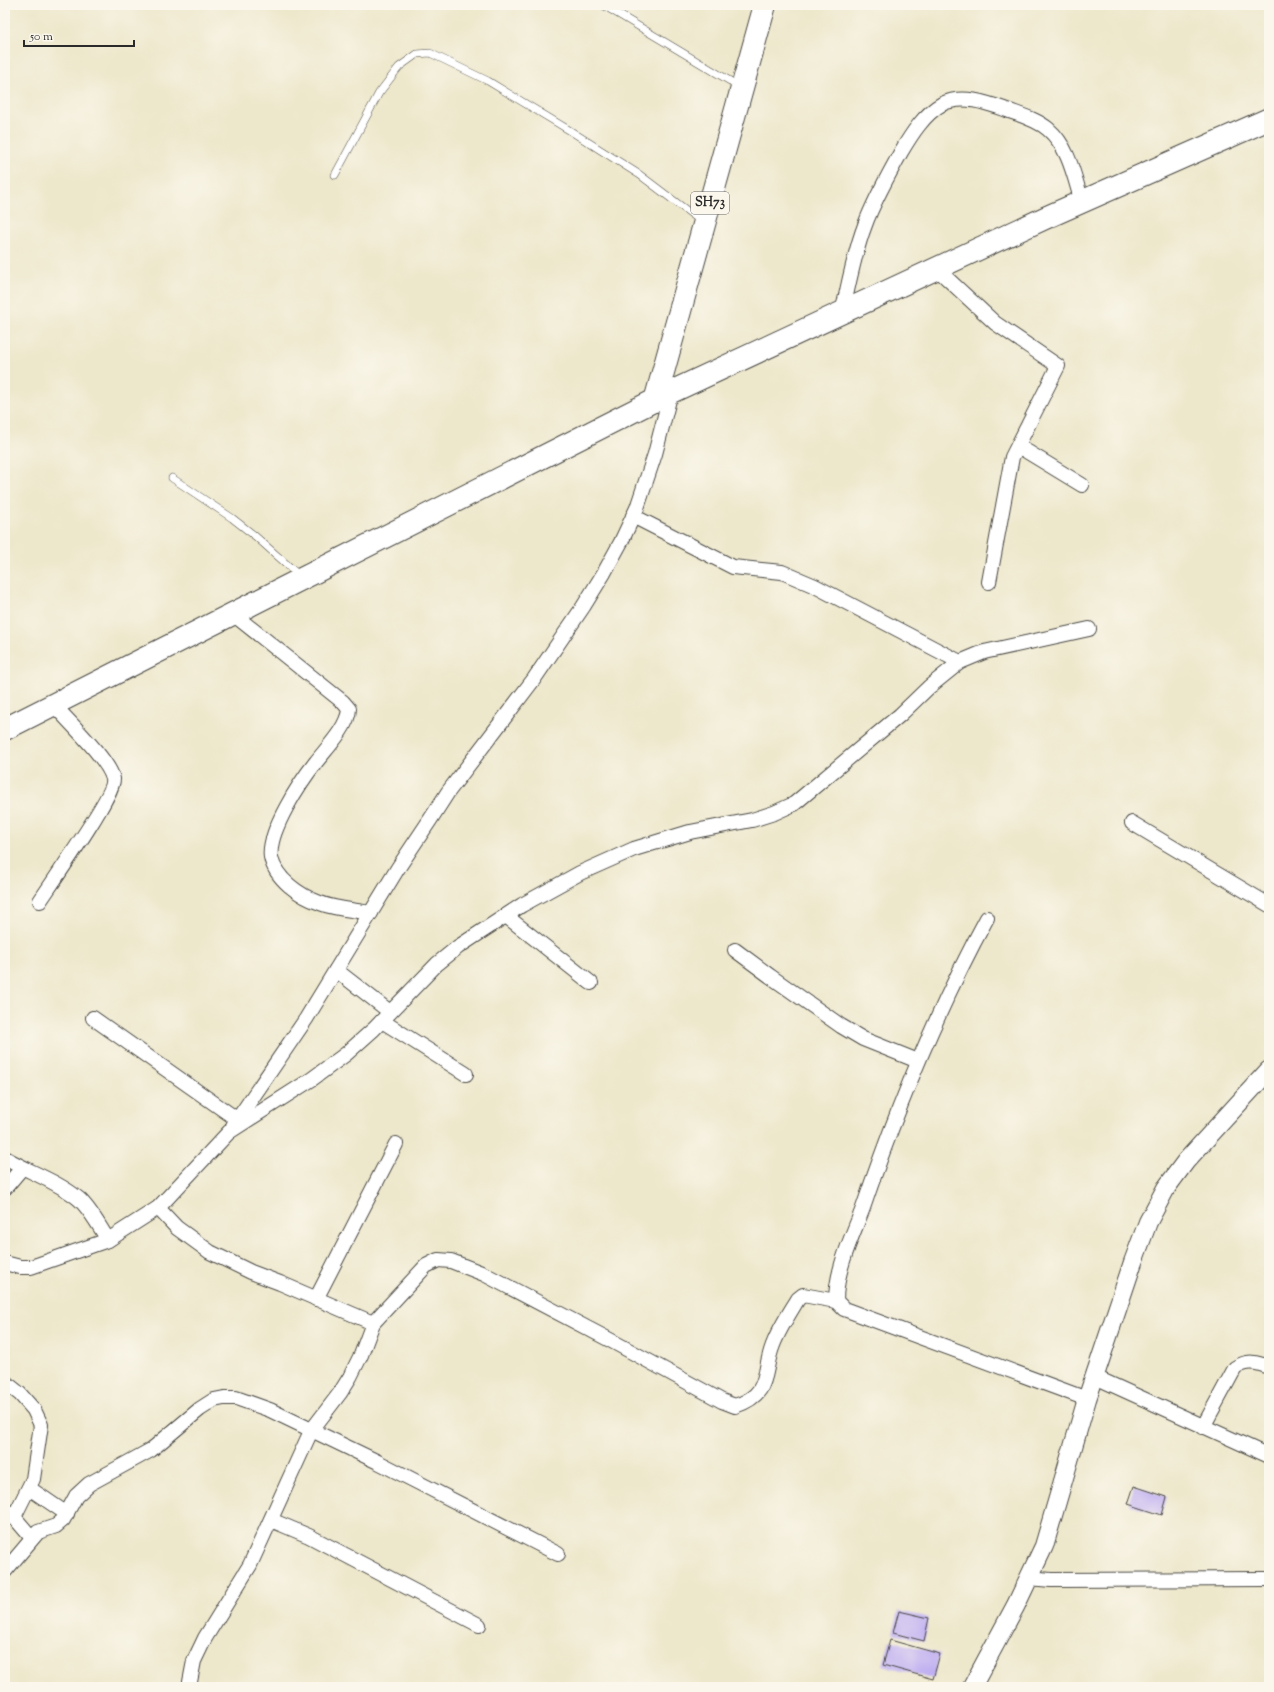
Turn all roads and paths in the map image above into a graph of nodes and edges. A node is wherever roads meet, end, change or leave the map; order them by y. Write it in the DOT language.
graph roads {
  1 [pos="603,5"];
  2 [pos="765,5"];
  3 [pos="742,88"];
  4 [pos="1269,119"];
  5 [pos="335,175"];
  6 [pos="1082,202"];
  7 [pos="705,224"];
  8 [pos="937,269"];
  9 [pos="842,313"];
  10 [pos="663,397"];
  11 [pos="1018,446"];
  12 [pos="172,478"];
  13 [pos="1082,485"];
  14 [pos="633,516"];
  15 [pos="302,579"];
  16 [pos="989,582"];
  17 [pos="233,614"];
  18 [pos="1089,629"];
  19 [pos="960,662"];
  20 [pos="54,705"];
  21 [pos="5,729"];
  22 [pos="1132,823"];
  23 [pos="40,901"];
  24 [pos="1269,905"];
  25 [pos="371,913"];
  26 [pos="506,916"];
  27 [pos="987,918"];
  28 [pos="735,950"];
  29 [pos="336,970"];
  30 [pos="591,982"];
  31 [pos="386,1016"];
  32 [pos="93,1018"];
  33 [pos="918,1061"];
  34 [pos="1269,1070"];
  35 [pos="466,1074"];
  36 [pos="238,1120"];
  37 [pos="229,1132"];
  38 [pos="396,1144"];
  39 [pos="5,1158"];
  40 [pos="22,1168"];
  41 [pos="5,1188"];
  42 [pos="158,1208"];
  43 [pos="108,1240"];
  44 [pos="5,1263"];
  45 [pos="316,1299"];
  46 [pos="836,1301"];
  47 [pos="373,1323"];
  48 [pos="1269,1367"];
  49 [pos="1095,1376"];
  50 [pos="5,1382"];
  51 [pos="1088,1399"];
  52 [pos="1203,1426"];
  53 [pos="311,1431"];
  54 [pos="1269,1456"];
  55 [pos="30,1488"];
  56 [pos="9,1514"];
  57 [pos="67,1514"];
  58 [pos="271,1520"];
  59 [pos="32,1538"];
  60 [pos="558,1554"];
  61 [pos="5,1571"];
  62 [pos="1029,1578"];
  63 [pos="1269,1579"];
  64 [pos="479,1625"];
  65 [pos="189,1687"];
  66 [pos="972,1687"];
  1 -- 3 [label="lane"];
  2 -- 3 [label="main road, SH73"];
  3 -- 7 [label="main road, SH73"];
  4 -- 6 [label="main road"];
  5 -- 7 [label="lane"];
  6 -- 8 [label="main road"];
  6 -- 9 [label="street"];
  7 -- 10 [label="main road, SH73"];
  8 -- 9 [label="main road"];
  8 -- 11 [label="street"];
  9 -- 10 [label="main road"];
  10 -- 14 [label="street"];
  10 -- 15 [label="main road"];
  11 -- 13 [label="street"];
  11 -- 16 [label="street"];
  12 -- 15 [label="lane"];
  14 -- 19 [label="street"];
  14 -- 25 [label="street"];
  15 -- 17 [label="main road"];
  17 -- 20 [label="main road"];
  17 -- 25 [label="street"];
  18 -- 19 [label="street"];
  19 -- 26 [label="street"];
  20 -- 21 [label="main road"];
  20 -- 23 [label="street"];
  22 -- 24 [label="street"];
  25 -- 29 [label="street"];
  26 -- 30 [label="street"];
  26 -- 31 [label="street"];
  27 -- 33 [label="street"];
  28 -- 33 [label="street"];
  29 -- 31 [label="street"];
  29 -- 36 [label="street"];
  31 -- 35 [label="street"];
  31 -- 37 [label="street"];
  32 -- 36 [label="street"];
  33 -- 46 [label="street"];
  34 -- 49 [label="street"];
  36 -- 37 [label="street"];
  37 -- 42 [label="street"];
  38 -- 45 [label="street"];
  39 -- 40 [label="street"];
  40 -- 41 [label="street"];
  40 -- 43 [label="street"];
  42 -- 43 [label="street"];
  42 -- 45 [label="street"];
  43 -- 44 [label="street"];
  45 -- 47 [label="street"];
  46 -- 47 [label="street"];
  46 -- 51 [label="street"];
  47 -- 53 [label="street"];
  48 -- 52 [label="street"];
  49 -- 51 [label="street"];
  49 -- 52 [label="street"];
  50 -- 55 [label="street"];
  51 -- 62 [label="street"];
  52 -- 54 [label="street"];
  53 -- 57 [label="street"];
  53 -- 58 [label="street"];
  53 -- 60 [label="street"];
  55 -- 56 [label="street"];
  55 -- 57 [label="street"];
  56 -- 59 [label="street"];
  57 -- 59 [label="street"];
  58 -- 64 [label="street"];
  58 -- 65 [label="street"];
  59 -- 61 [label="street"];
  62 -- 63 [label="street"];
  62 -- 66 [label="street"];
}
